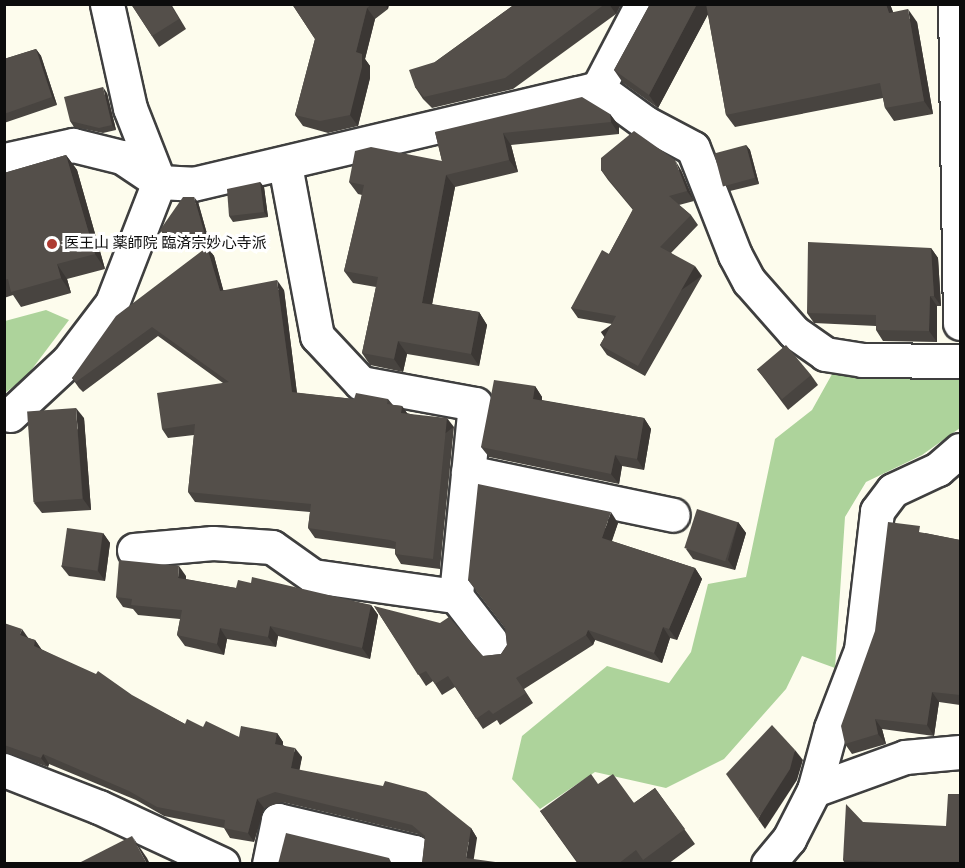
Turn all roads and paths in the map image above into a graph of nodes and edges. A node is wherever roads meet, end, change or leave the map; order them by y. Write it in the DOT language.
graph roads {
  1 [pos="107,4"];
  2 [pos="642,4"];
  3 [pos="955,4"];
  4 [pos="598,88"];
  5 [pos="4,160"];
  6 [pos="285,165"];
  7 [pos="159,182"];
  8 [pos="960,323"];
  9 [pos="960,361"];
  10 [pos="10,415"];
  11 [pos="960,450"];
  12 [pos="468,472"];
  13 [pos="673,515"];
  14 [pos="134,550"];
  15 [pos="456,596"];
  16 [pos="497,649"];
  17 [pos="960,752"];
  18 [pos="4,770"];
  19 [pos="814,790"];
  20 [pos="791,851"];
  21 [pos="222,864"];
  22 [pos="268,864"];
  23 [pos="413,864"];
  24 [pos="768,864"];
  1 -- 7 [label="street"];
  2 -- 4 [label="street"];
  3 -- 8 [label="street"];
  4 -- 6 [label="street"];
  4 -- 9 [label="street"];
  5 -- 7 [label="street"];
  6 -- 7 [label="street"];
  6 -- 12 [label="street"];
  7 -- 10 [label="street"];
  11 -- 19 [label="street"];
  12 -- 13 [label="street"];
  12 -- 15 [label="street"];
  14 -- 15 [label="street"];
  15 -- 16 [label="street"];
  17 -- 19 [label="street"];
  18 -- 21 [label="street"];
  19 -- 20 [label="street"];
  20 -- 24 [label="street"];
  22 -- 23 [label="street"];
}
